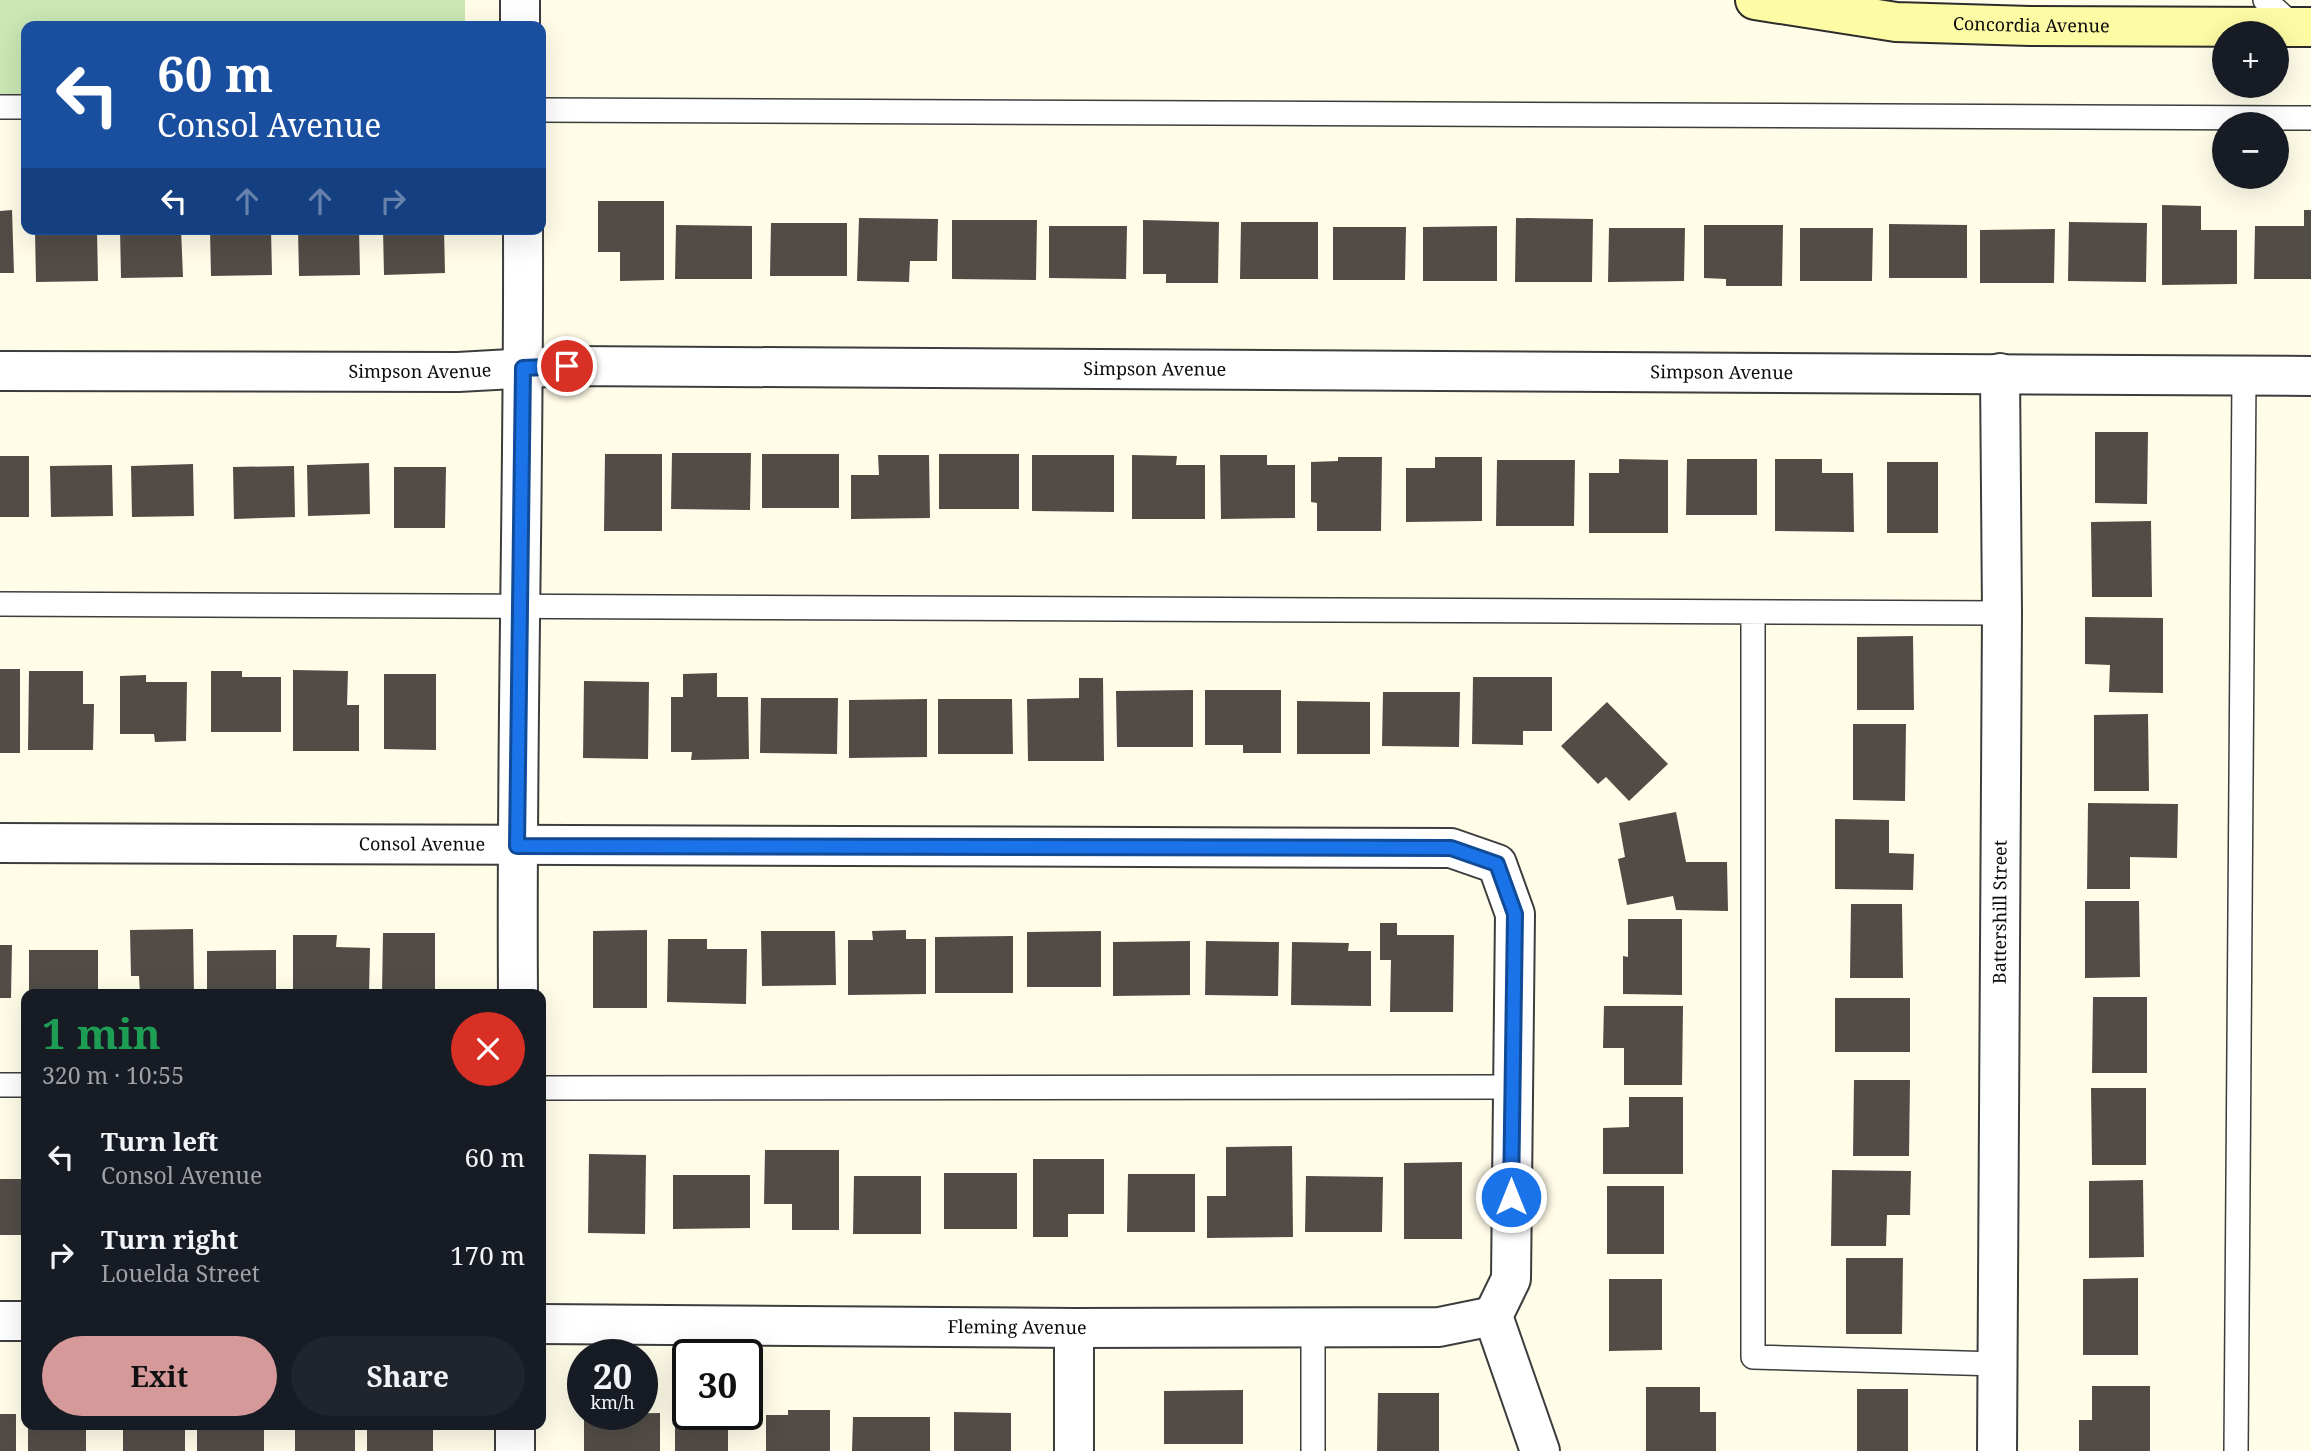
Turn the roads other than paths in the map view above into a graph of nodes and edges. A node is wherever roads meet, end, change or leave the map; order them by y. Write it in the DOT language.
graph roads {
  1 [pos="520,0"];
  2 [pos="1755,0"];
  3 [pos="2265,0"];
  4 [pos="520,21"];
  5 [pos="2303,27"];
  6 [pos="0,107"];
  7 [pos="21,107"];
  8 [pos="546,110"];
  9 [pos="2311,118"];
  10 [pos="523,235"];
  11 [pos="523,368"];
  12 [pos="0,370"];
  13 [pos="2000,373"];
  14 [pos="2244,376"];
  15 [pos="2311,376"];
  16 [pos="0,604"];
  17 [pos="521,606"];
  18 [pos="1753,612"];
  19 [pos="2001,613"];
  20 [pos="0,842"];
  21 [pos="517,846"];
  22 [pos="518,989"];
  23 [pos="0,1085"];
  24 [pos="21,1085"];
  25 [pos="1512,1087"];
  26 [pos="546,1088"];
  27 [pos="1493,1316"];
  28 [pos="0,1321"];
  29 [pos="21,1321"];
  30 [pos="546,1324"];
  31 [pos="1074,1328"];
  32 [pos="1313,1328"];
  33 [pos="1998,1364"];
  34 [pos="515,1430"];
  35 [pos="515,1451"];
  36 [pos="1074,1451"];
  37 [pos="1313,1451"];
  38 [pos="1540,1451"];
  39 [pos="1997,1451"];
  40 [pos="2236,1451"];
  1 -- 4 [label="street"];
  2 -- 5 [label="main road, Concordia Avenue"];
  3 -- 5 [label="lane"];
  6 -- 7 [label="lane"];
  8 -- 9 [label="lane"];
  10 -- 11 [label="street"];
  11 -- 12 [label="street, Simpson Avenue"];
  11 -- 13 [label="street, Simpson Avenue"];
  11 -- 17 [label="street"];
  13 -- 14 [label="street, Simpson Avenue"];
  13 -- 19 [label="street, Battershill Street"];
  14 -- 15 [label="street, Simpson Avenue"];
  14 -- 40 [label="lane"];
  16 -- 17 [label="lane"];
  17 -- 18 [label="lane"];
  17 -- 21 [label="street"];
  18 -- 19 [label="lane"];
  18 -- 33 [label="lane"];
  19 -- 33 [label="street, Battershill Street"];
  20 -- 21 [label="street, Consol Avenue"];
  21 -- 22 [label="street"];
  21 -- 25 [label="street, Consol Avenue"];
  23 -- 24 [label="lane"];
  25 -- 26 [label="lane"];
  25 -- 27 [label="street, Consol Avenue"];
  27 -- 32 [label="street, Fleming Avenue"];
  27 -- 38 [label="street"];
  28 -- 29 [label="street"];
  30 -- 31 [label="street, Fleming Avenue"];
  31 -- 32 [label="street, Fleming Avenue"];
  31 -- 36 [label="street"];
  32 -- 37 [label="lane"];
  33 -- 39 [label="street, Battershill Street"];
  34 -- 35 [label="street"];
}
